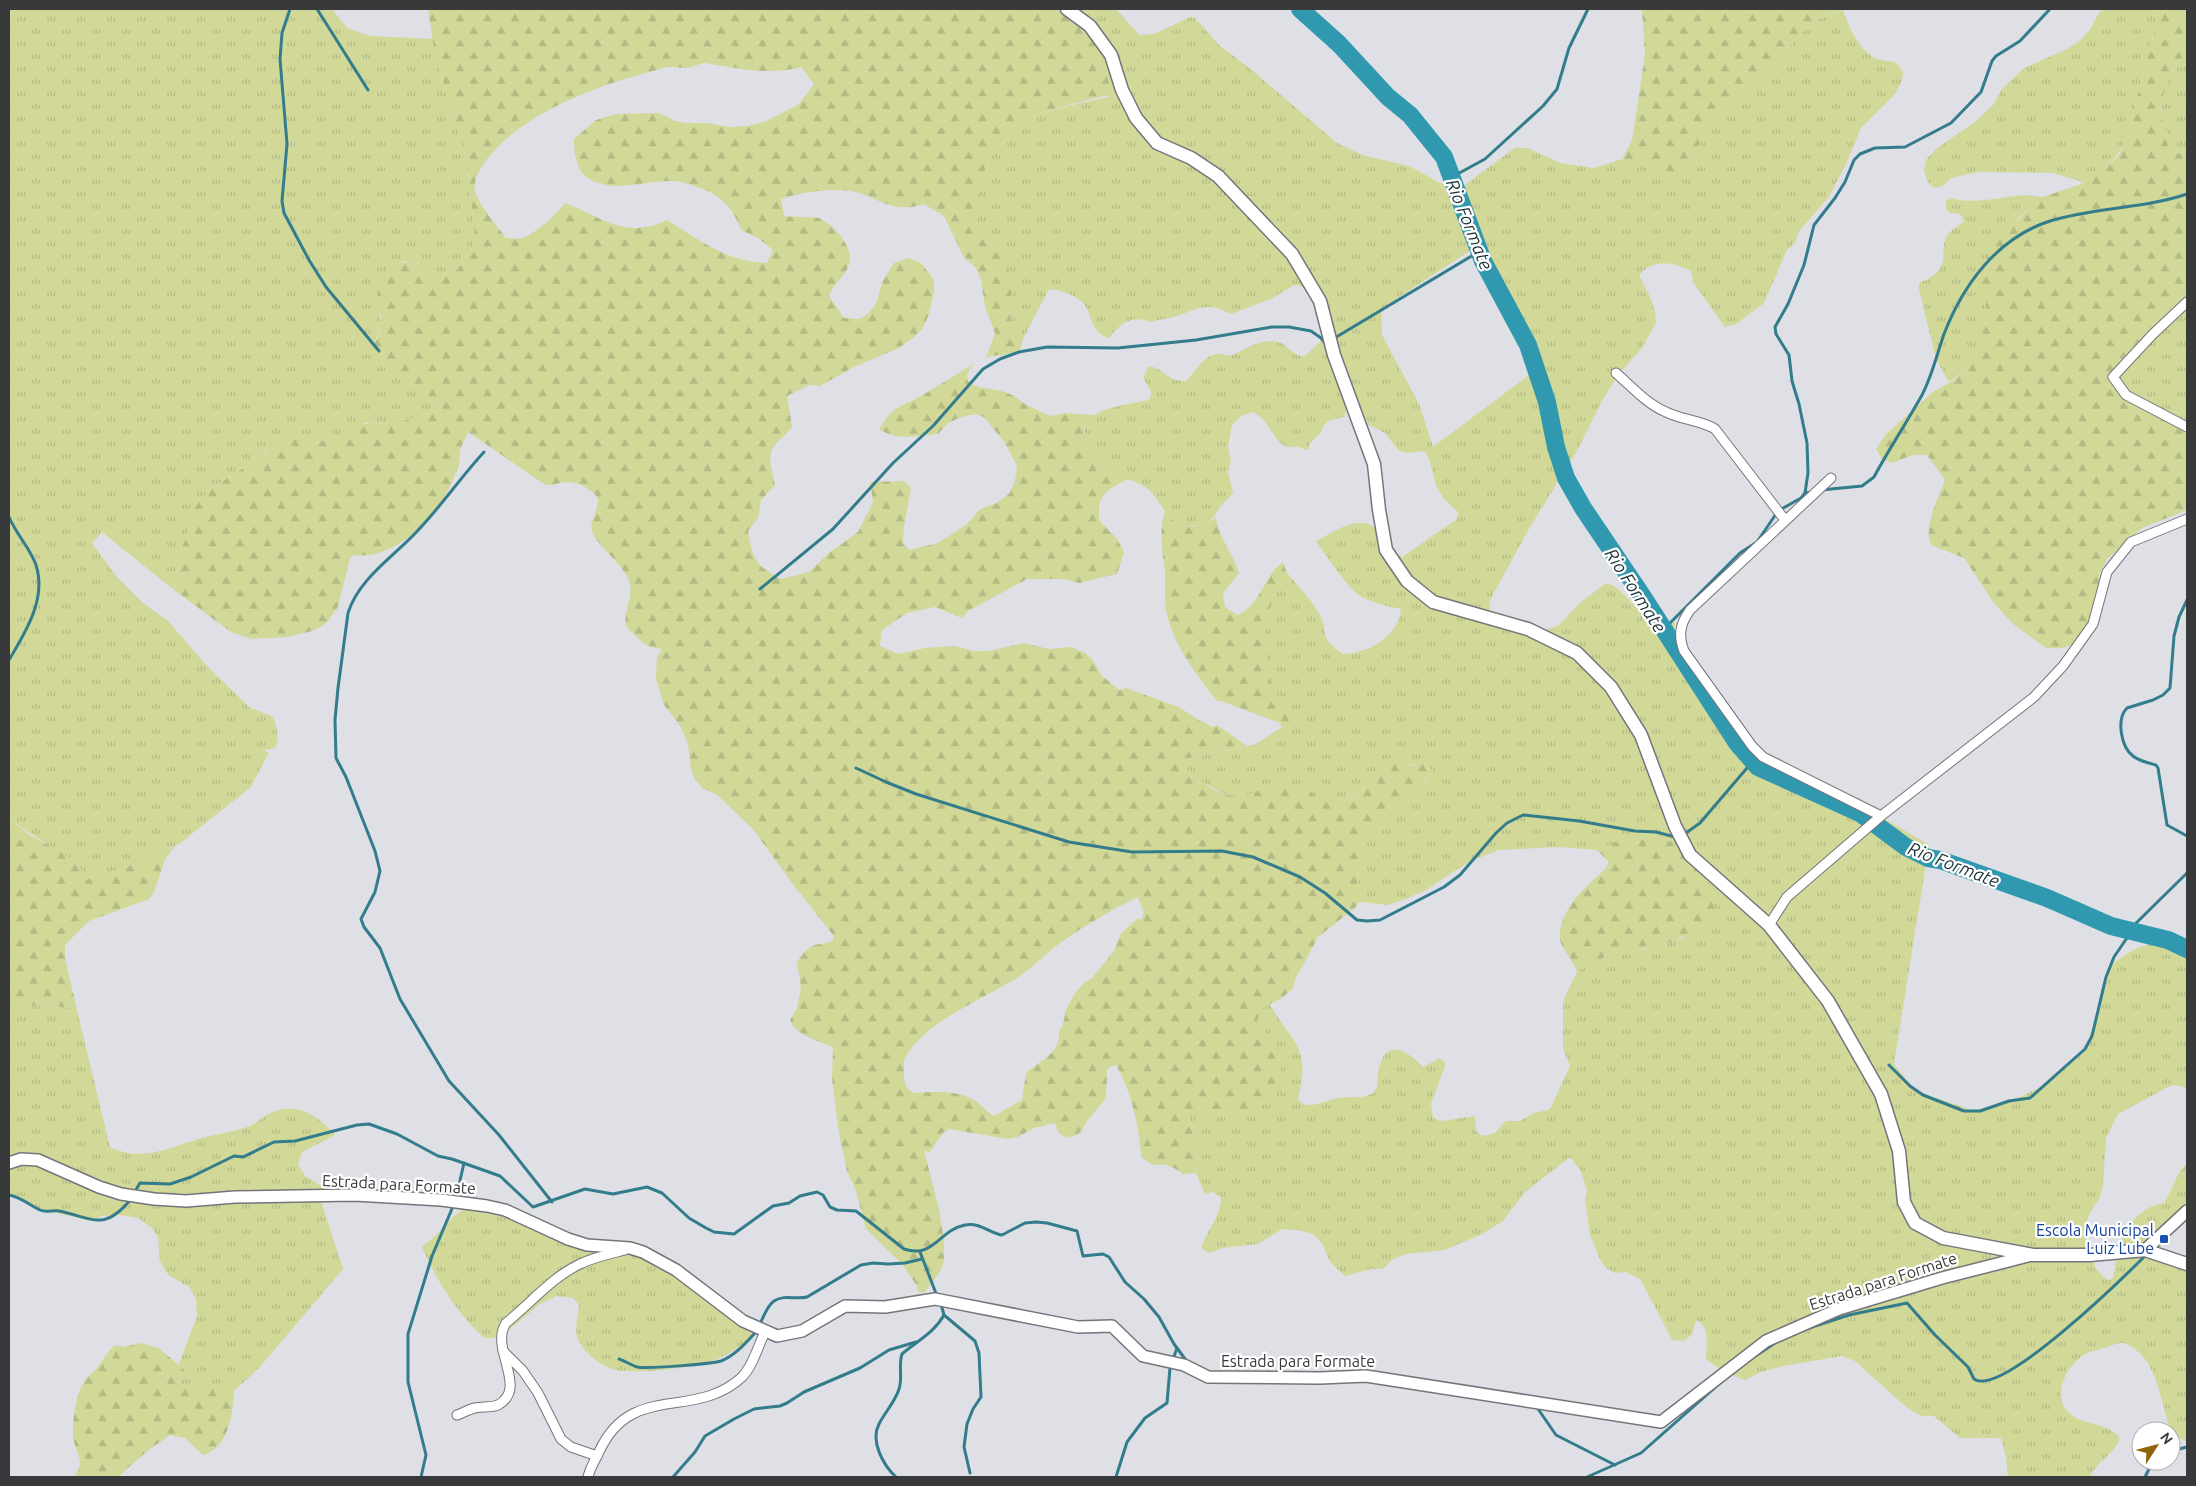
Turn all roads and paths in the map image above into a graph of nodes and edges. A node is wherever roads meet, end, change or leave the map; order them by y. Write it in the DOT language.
graph roads {
  1 [pos="1066,9"];
  2 [pos="2187,302"];
  3 [pos="1616,373"];
  4 [pos="2187,427"];
  5 [pos="1831,478"];
  6 [pos="2187,519"];
  7 [pos="1786,520"];
  8 [pos="1881,816"];
  9 [pos="1769,925"];
  10 [pos="9,1163"];
  11 [pos="2187,1211"];
  12 [pos="630,1248"];
  13 [pos="2145,1250"];
  14 [pos="2033,1255"];
  15 [pos="2187,1264"];
  16 [pos="765,1332"];
  17 [pos="503,1351"];
  18 [pos="457,1415"];
  19 [pos="597,1456"];
  20 [pos="588,1477"];
  1 -- 9 [label="main road"];
  2 -- 4 [label="street"];
  3 -- 7 [label="street"];
  5 -- 7 [label="street"];
  6 -- 8 [label="street"];
  7 -- 8 [label="street"];
  8 -- 9 [label="street"];
  9 -- 14 [label="main road"];
  10 -- 12 [label="street, Estrada para Formate"];
  11 -- 13 [label="street"];
  12 -- 16 [label="street, Estrada para Formate"];
  12 -- 17 [label="street"];
  13 -- 14 [label="main road, Estrada para Formate"];
  13 -- 15 [label="main road, Estrada para Formate"];
  14 -- 16 [label="street, Estrada para Formate"];
  16 -- 19 [label="street"];
  17 -- 18 [label="street"];
  17 -- 19 [label="street"];
  19 -- 20 [label="street"];
}
